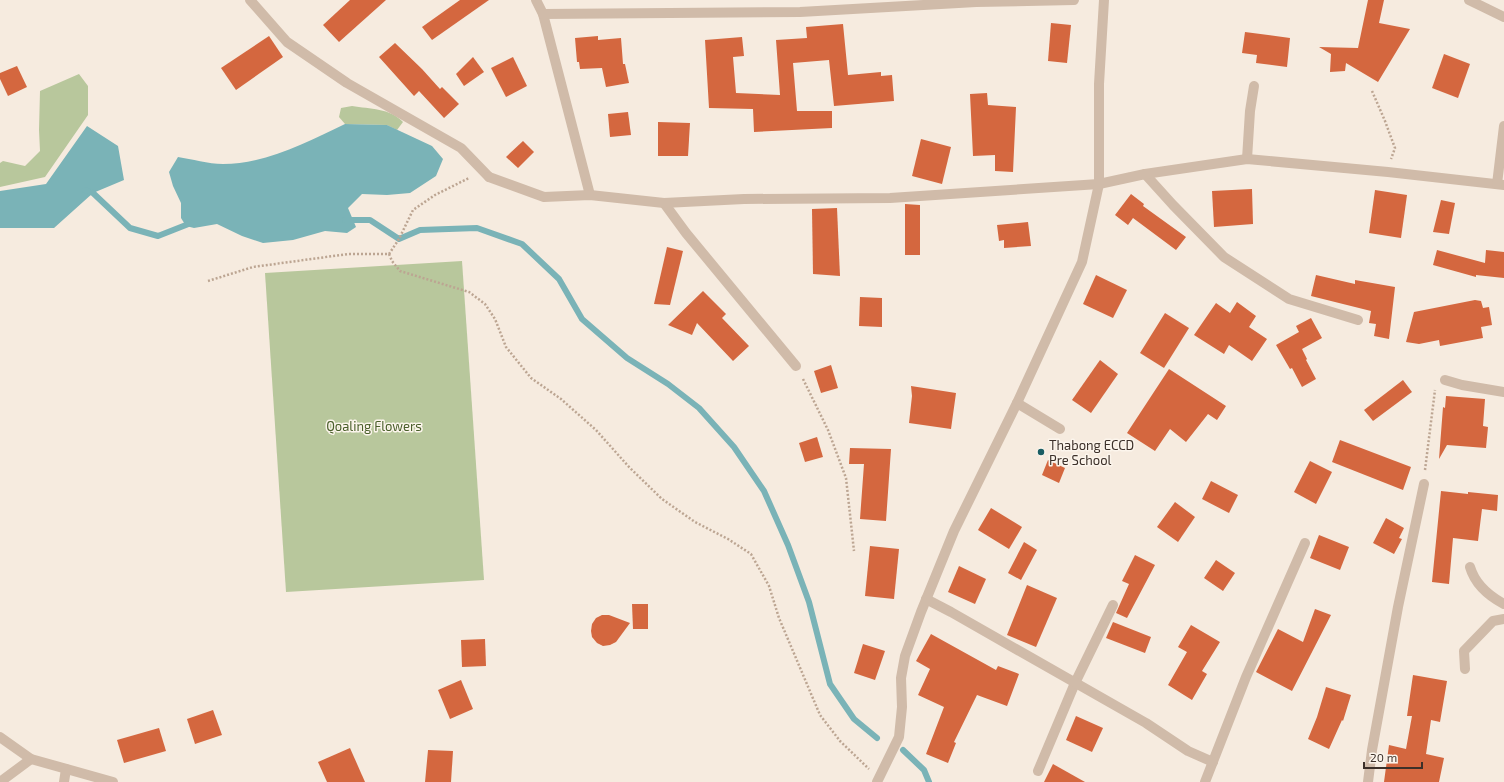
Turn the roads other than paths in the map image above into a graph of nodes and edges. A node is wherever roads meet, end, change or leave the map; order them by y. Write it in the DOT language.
graph roads {
  1 [pos="250,0"];
  2 [pos="536,0"];
  3 [pos="1074,0"];
  4 [pos="1104,0"];
  5 [pos="1469,0"];
  6 [pos="543,14"];
  7 [pos="1504,17"];
  8 [pos="1254,86"];
  9 [pos="1504,126"];
  10 [pos="1248,159"];
  11 [pos="1145,174"];
  12 [pos="1100,184"];
  13 [pos="1500,184"];
  14 [pos="590,195"];
  15 [pos="664,203"];
  16 [pos="1358,320"];
  17 [pos="796,366"];
  18 [pos="1445,380"];
  19 [pos="1504,392"];
  20 [pos="1017,403"];
  21 [pos="1060,430"];
  22 [pos="1424,484"];
  23 [pos="1305,543"];
  24 [pos="1470,567"];
  25 [pos="926,599"];
  26 [pos="1504,604"];
  27 [pos="1113,605"];
  28 [pos="1504,619"];
  29 [pos="1465,668"];
  30 [pos="1075,683"];
  31 [pos="0,737"];
  32 [pos="31,759"];
  33 [pos="1213,762"];
  34 [pos="66,769"];
  35 [pos="1038,771"];
  36 [pos="878,780"];
  37 [pos="0,782"];
  38 [pos="64,782"];
  39 [pos="113,782"];
  40 [pos="1205,782"];
  41 [pos="1368,782"];
  1 -- 14 [label="street"];
  2 -- 6 [label="street"];
  3 -- 6 [label="street"];
  4 -- 12 [label="street"];
  5 -- 7 [label="street"];
  6 -- 14 [label="street"];
  8 -- 10 [label="street"];
  9 -- 13 [label="street"];
  10 -- 11 [label="street"];
  10 -- 13 [label="street"];
  11 -- 12 [label="street"];
  11 -- 16 [label="street"];
  12 -- 15 [label="street"];
  12 -- 20 [label="street"];
  14 -- 15 [label="street"];
  15 -- 17 [label="street"];
  18 -- 19 [label="street"];
  20 -- 21 [label="street"];
  20 -- 25 [label="street"];
  22 -- 41 [label="street"];
  23 -- 33 [label="street"];
  24 -- 26 [label="street"];
  25 -- 30 [label="street"];
  25 -- 36 [label="street"];
  27 -- 30 [label="street"];
  28 -- 29 [label="street"];
  30 -- 33 [label="street"];
  30 -- 35 [label="street"];
  31 -- 32 [label="street"];
  32 -- 34 [label="street"];
  32 -- 37 [label="street"];
  33 -- 40 [label="street"];
  34 -- 38 [label="street"];
  34 -- 39 [label="street"];
}
